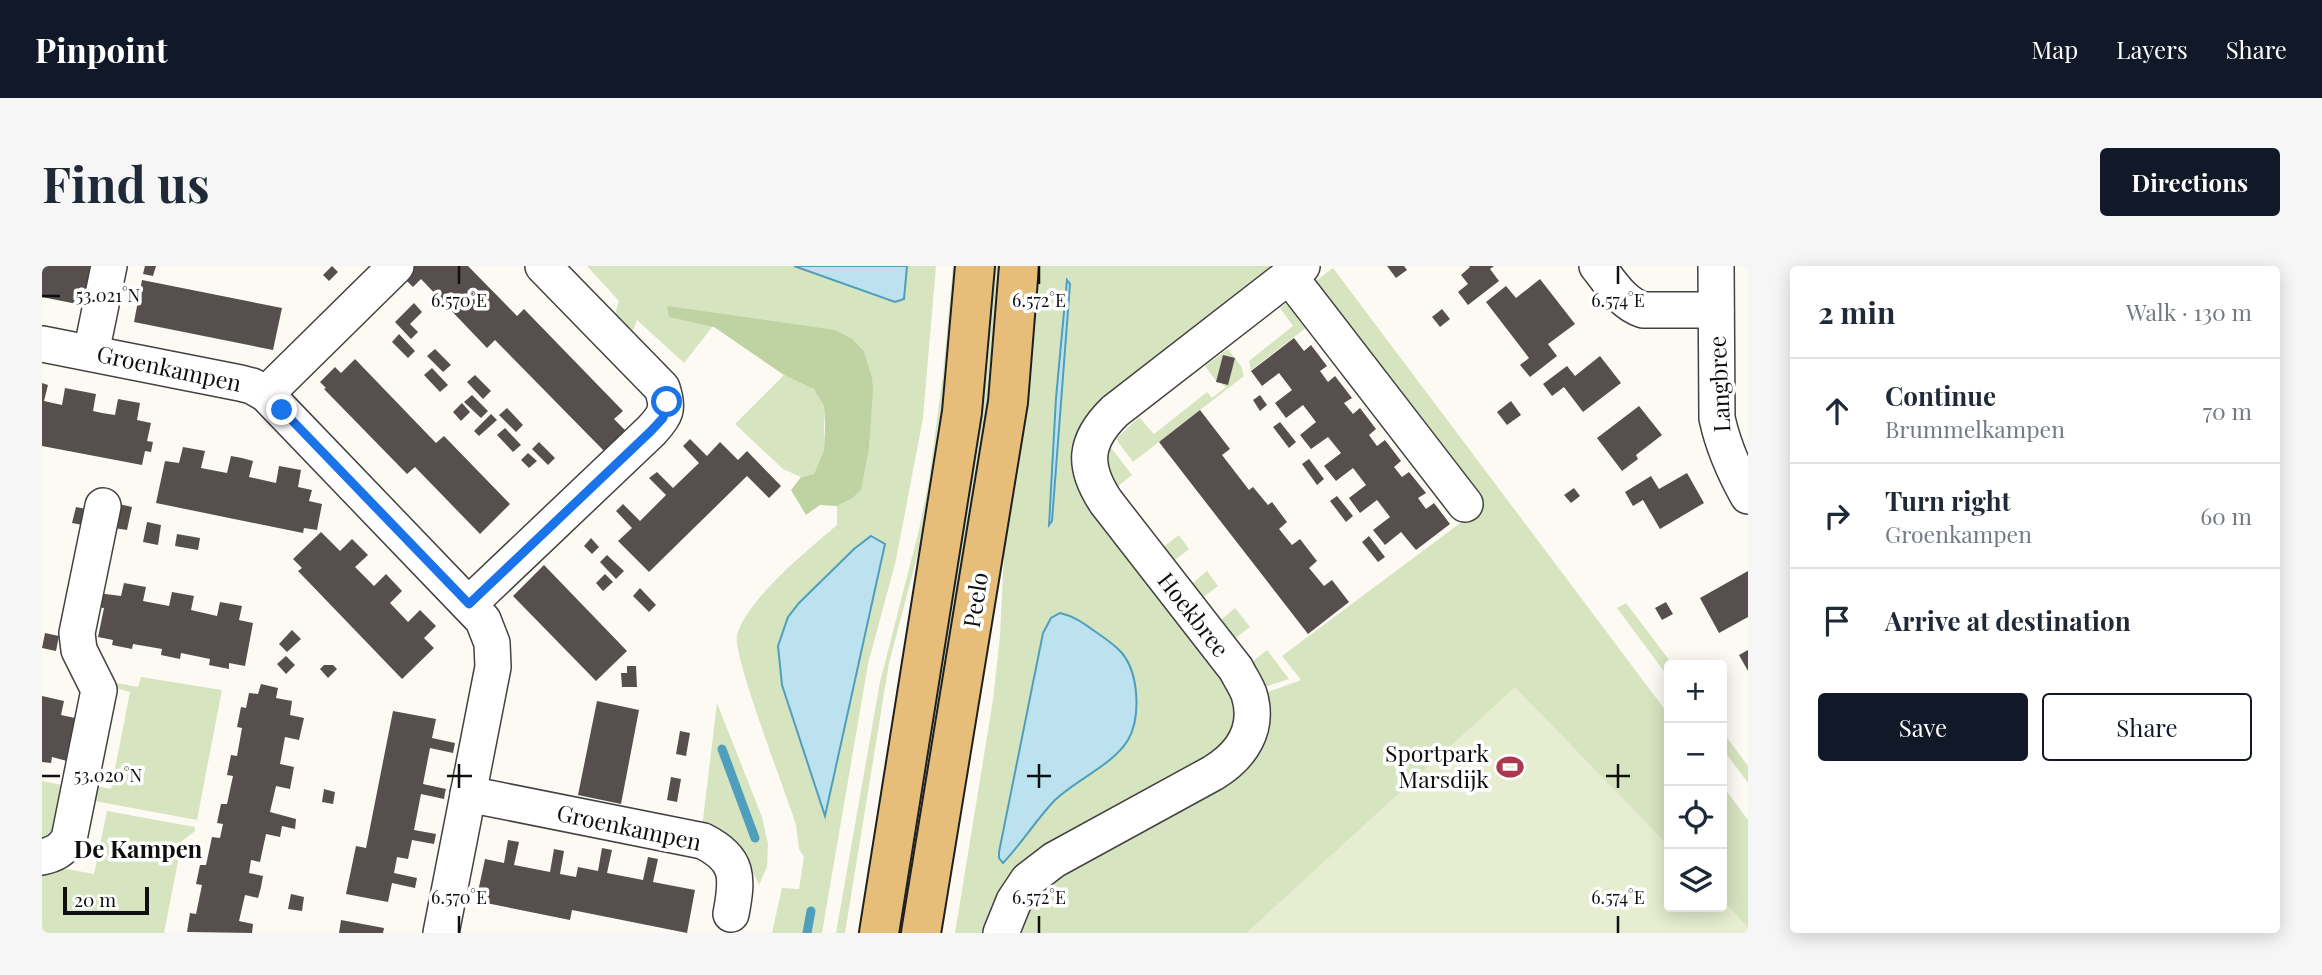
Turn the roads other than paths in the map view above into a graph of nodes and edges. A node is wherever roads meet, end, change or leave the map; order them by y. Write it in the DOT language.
graph roads {
  1 [pos="109,266"];
  2 [pos="396,266"];
  3 [pos="543,266"];
  4 [pos="975,266"];
  5 [pos="1019,266"];
  6 [pos="1597,266"];
  7 [pos="1716,266"];
  8 [pos="1295,271"];
  9 [pos="1716,310"];
  10 [pos="42,344"];
  11 [pos="91,353"];
  12 [pos="266,394"];
  13 [pos="1748,496"];
  14 [pos="1465,504"];
  15 [pos="103,506"];
  16 [pos="469,604"];
  17 [pos="468,794"];
  18 [pos="42,857"];
  19 [pos="886,889"];
  20 [pos="928,895"];
  21 [pos="731,914"];
  22 [pos="440,933"];
  23 [pos="865,933"];
  24 [pos="878,933"];
  25 [pos="921,933"];
  26 [pos="933,933"];
  27 [pos="1002,933"];
  1 -- 11 [label="street"];
  2 -- 12 [label="street"];
  3 -- 16 [label="street"];
  4 -- 19 [label="main road, Peelo"];
  5 -- 20 [label="main road, Peelo"];
  6 -- 9 [label="street"];
  7 -- 9 [label="street, Langbree"];
  8 -- 14 [label="street, Hoekbree"];
  8 -- 27 [label="street, Hoekbree"];
  9 -- 13 [label="street, Langbree"];
  10 -- 11 [label="street, Groenkampen"];
  11 -- 12 [label="street, Groenkampen"];
  12 -- 16 [label="street, Groenkampen"];
  15 -- 18 [label="street"];
  16 -- 17 [label="street, Groenkampen"];
  17 -- 21 [label="street, Groenkampen"];
  17 -- 22 [label="street, Groenkampen"];
  19 -- 23 [label="main road"];
  19 -- 24 [label="main road, Peelo"];
  20 -- 25 [label="main road, Peelo"];
  20 -- 26 [label="main road"];
}
